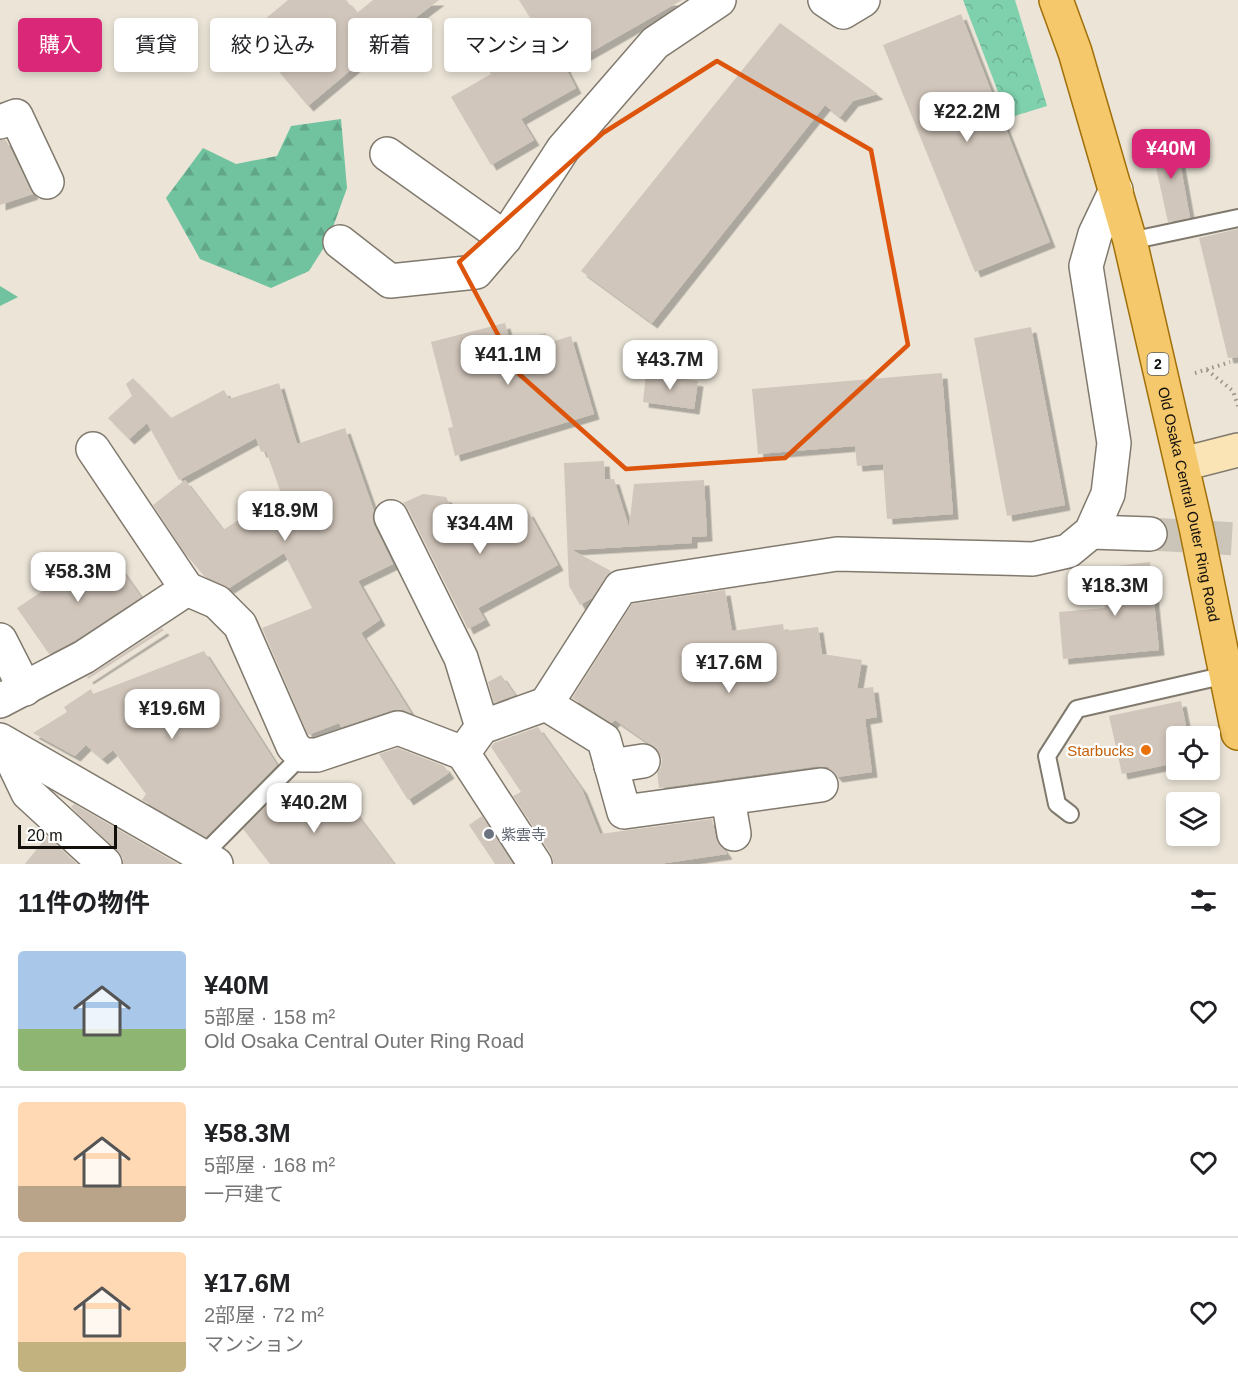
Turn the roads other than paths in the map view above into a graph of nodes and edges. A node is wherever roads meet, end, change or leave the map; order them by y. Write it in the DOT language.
graph roads {
  1 [pos="719,0"];
  2 [pos="825,0"];
  3 [pos="863,0"];
  4 [pos="1056,0"];
  5 [pos="0,122"];
  6 [pos="387,154"];
  7 [pos="47,182"];
  8 [pos="1116,190"];
  9 [pos="1238,218"];
  10 [pos="505,238"];
  11 [pos="1130,241"];
  12 [pos="340,242"];
  13 [pos="93,449"];
  14 [pos="1238,450"];
  15 [pos="1183,464"];
  16 [pos="391,517"];
  17 [pos="1091,532"];
  18 [pos="1150,534"];
  19 [pos="187,589"];
  20 [pos="0,639"];
  21 [pos="1226,675"];
  22 [pos="13,695"];
  23 [pos="546,704"];
  24 [pos="482,727"];
  25 [pos="1238,734"];
  26 [pos="2,742"];
  27 [pos="463,753"];
  28 [pos="302,755"];
  29 [pos="643,761"];
  30 [pos="611,766"];
  31 [pos="821,785"];
  32 [pos="728,798"];
  33 [pos="1070,814"];
  34 [pos="734,834"];
  35 [pos="209,860"];
  36 [pos="105,864"];
  37 [pos="535,864"];
  1 -- 10 [label="street"];
  2 -- 3 [label="street"];
  4 -- 8 [label="main road, Old Osaka Central Outer Ring Road / 2"];
  5 -- 7 [label="street"];
  6 -- 10 [label="street"];
  8 -- 11 [label="main road, Old Osaka Central Outer Ring Road / 2"];
  8 -- 17 [label="street"];
  9 -- 11 [label="lane"];
  10 -- 12 [label="street"];
  11 -- 15 [label="main road, Old Osaka Central Outer Ring Road / 2"];
  13 -- 19 [label="street"];
  14 -- 15 [label="street"];
  15 -- 21 [label="main road, Old Osaka Central Outer Ring Road / 2"];
  16 -- 24 [label="street"];
  17 -- 18 [label="street"];
  17 -- 23 [label="street"];
  19 -- 22 [label="street"];
  19 -- 28 [label="street"];
  20 -- 22 [label="street"];
  21 -- 25 [label="main road, Old Osaka Central Outer Ring Road / 2"];
  21 -- 33 [label="lane"];
  23 -- 24 [label="street"];
  23 -- 30 [label="street"];
  24 -- 27 [label="street"];
  26 -- 35 [label="street"];
  26 -- 36 [label="street"];
  27 -- 28 [label="street"];
  27 -- 37 [label="street"];
  28 -- 35 [label="lane"];
  29 -- 30 [label="street"];
  30 -- 32 [label="street"];
  31 -- 32 [label="street"];
  32 -- 34 [label="street"];
}
